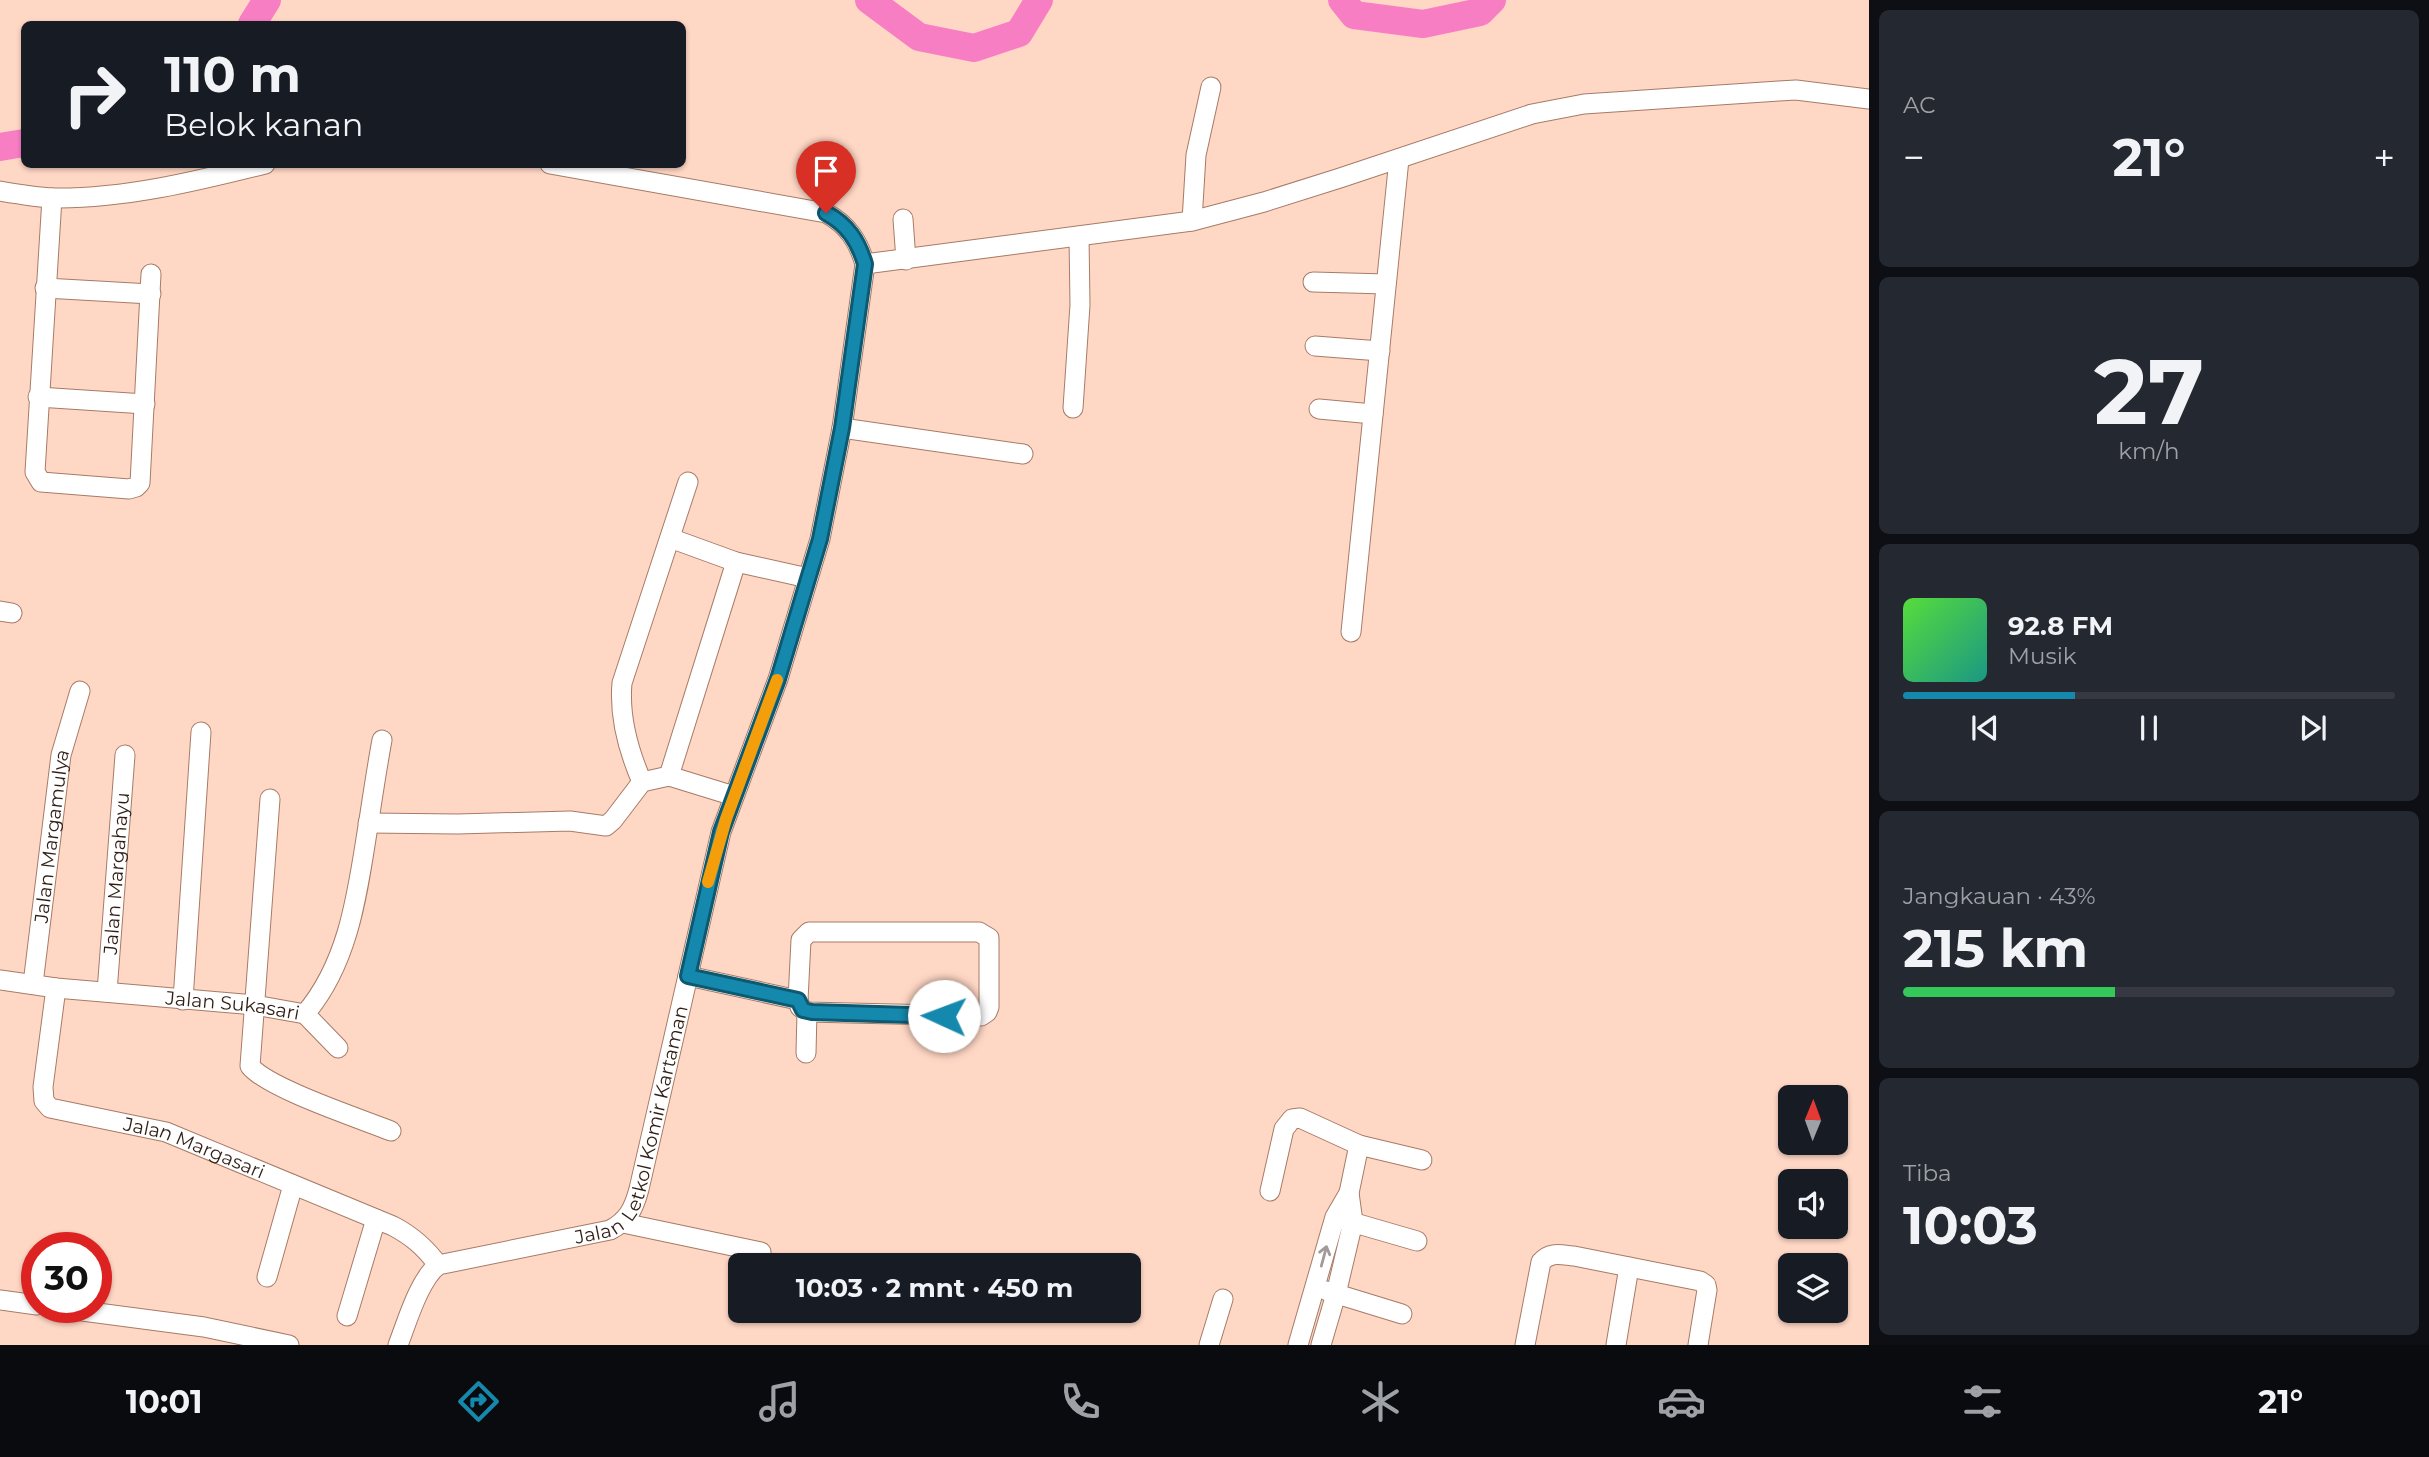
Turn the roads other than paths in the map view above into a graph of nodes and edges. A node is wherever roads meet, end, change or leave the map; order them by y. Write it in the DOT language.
graph roads {
  1 [pos="1211,87"];
  2 [pos="1869,99"];
  3 [pos="1399,159"];
  4 [pos="247,168"];
  5 [pos="573,168"];
  6 [pos="0,191"];
  7 [pos="52,198"];
  8 [pos="903,219"];
  9 [pos="1192,221"];
  10 [pos="1079,236"];
  11 [pos="906,260"];
  12 [pos="865,264"];
  13 [pos="151,274"];
  14 [pos="1313,282"];
  15 [pos="1387,284"];
  16 [pos="45,288"];
  17 [pos="151,294"];
  18 [pos="1315,346"];
  19 [pos="1380,351"];
  20 [pos="38,397"];
  21 [pos="145,404"];
  22 [pos="1073,408"];
  23 [pos="1319,409"];
  24 [pos="1373,414"];
  25 [pos="842,428"];
  26 [pos="1023,454"];
  27 [pos="688,482"];
  28 [pos="670,538"];
  29 [pos="736,562"];
  30 [pos="808,578"];
  31 [pos="1352,632"];
  32 [pos="80,691"];
  33 [pos="201,732"];
  34 [pos="382,740"];
  35 [pos="125,755"];
  36 [pos="669,776"];
  37 [pos="642,782"];
  38 [pos="734,796"];
  39 [pos="270,799"];
  40 [pos="368,823"];
  41 [pos="688,976"];
  42 [pos="0,980"];
  43 [pos="33,984"];
  44 [pos="56,988"];
  45 [pos="107,992"];
  46 [pos="183,1000"];
  47 [pos="256,1005"];
  48 [pos="802,1006"];
  49 [pos="305,1014"];
  50 [pos="338,1048"];
  51 [pos="807,1053"];
  52 [pos="391,1130"];
  53 [pos="1359,1145"];
  54 [pos="1422,1160"];
  55 [pos="293,1185"];
  56 [pos="1270,1191"];
  57 [pos="376,1219"];
  58 [pos="1344,1219"];
  59 [pos="623,1223"];
  60 [pos="1417,1241"];
  61 [pos="761,1252"];
  62 [pos="438,1265"];
  63 [pos="1629,1267"];
  64 [pos="267,1277"];
  65 [pos="1315,1288"];
  66 [pos="1336,1294"];
  67 [pos="0,1300"];
  68 [pos="1223,1300"];
  69 [pos="21,1303"];
  70 [pos="112,1314"];
  71 [pos="1402,1314"];
  72 [pos="347,1316"];
  73 [pos="289,1345"];
  74 [pos="398,1345"];
  75 [pos="1209,1345"];
  76 [pos="1298,1345"];
  77 [pos="1321,1345"];
  78 [pos="1525,1345"];
  79 [pos="1616,1345"];
  80 [pos="1699,1345"];
  1 -- 9 [label="street"];
  2 -- 3 [label="street"];
  3 -- 9 [label="street"];
  3 -- 15 [label="street"];
  4 -- 7 [label="street"];
  5 -- 12 [label="street"];
  6 -- 7 [label="street"];
  7 -- 16 [label="street"];
  8 -- 11 [label="street"];
  9 -- 10 [label="street"];
  10 -- 11 [label="street"];
  10 -- 22 [label="street"];
  11 -- 12 [label="street"];
  12 -- 25 [label="street, Jalan Letkol Komir Kartaman"];
  13 -- 17 [label="street"];
  14 -- 15 [label="street"];
  15 -- 19 [label="street"];
  16 -- 17 [label="street"];
  16 -- 20 [label="street"];
  17 -- 21 [label="street"];
  18 -- 19 [label="street"];
  19 -- 24 [label="street"];
  20 -- 21 [label="street"];
  20 -- 21 [label="street"];
  23 -- 24 [label="street"];
  24 -- 31 [label="street"];
  25 -- 26 [label="street"];
  25 -- 30 [label="street, Jalan Letkol Komir Kartaman"];
  27 -- 28 [label="street"];
  28 -- 29 [label="street"];
  28 -- 37 [label="street"];
  29 -- 30 [label="street"];
  29 -- 36 [label="street"];
  30 -- 38 [label="street, Jalan Letkol Komir Kartaman"];
  32 -- 43 [label="street, Jalan Margamulya"];
  33 -- 46 [label="street"];
  34 -- 40 [label="street, Jalan Sukasari"];
  35 -- 45 [label="street, Jalan Margahayu"];
  36 -- 37 [label="street"];
  36 -- 38 [label="street"];
  37 -- 40 [label="street"];
  38 -- 41 [label="street, Jalan Letkol Komir Kartaman"];
  39 -- 47 [label="street"];
  40 -- 49 [label="street, Jalan Sukasari"];
  41 -- 48 [label="street"];
  41 -- 59 [label="street, Jalan Letkol Komir Kartaman"];
  42 -- 43 [label="street, Jalan Sukasari"];
  43 -- 44 [label="street, Jalan Sukasari"];
  44 -- 45 [label="street, Jalan Sukasari"];
  44 -- 55 [label="street, Jalan Margasari"];
  45 -- 46 [label="street, Jalan Sukasari"];
  46 -- 47 [label="street, Jalan Sukasari"];
  47 -- 49 [label="street, Jalan Sukasari"];
  47 -- 52 [label="street"];
  48 -- 48 [label="street"];
  48 -- 51 [label="street"];
  49 -- 50 [label="street"];
  53 -- 54 [label="street"];
  53 -- 56 [label="street"];
  53 -- 58 [label="street"];
  55 -- 57 [label="street, Jalan Margasari"];
  55 -- 64 [label="street"];
  57 -- 62 [label="street, Jalan Margasari"];
  57 -- 72 [label="street"];
  58 -- 60 [label="street"];
  65 -- 58 [label="street, one-way"];
  58 -- 66 [label="street"];
  59 -- 61 [label="street"];
  59 -- 62 [label="street, Jalan Letkol Komir Kartaman"];
  62 -- 74 [label="street"];
  63 -- 78 [label="street"];
  63 -- 79 [label="street"];
  63 -- 80 [label="street"];
  65 -- 66 [label="street"];
  65 -- 76 [label="street"];
  66 -- 71 [label="street"];
  66 -- 77 [label="street"];
  67 -- 69 [label="street"];
  68 -- 75 [label="street"];
  70 -- 73 [label="street"];
}
